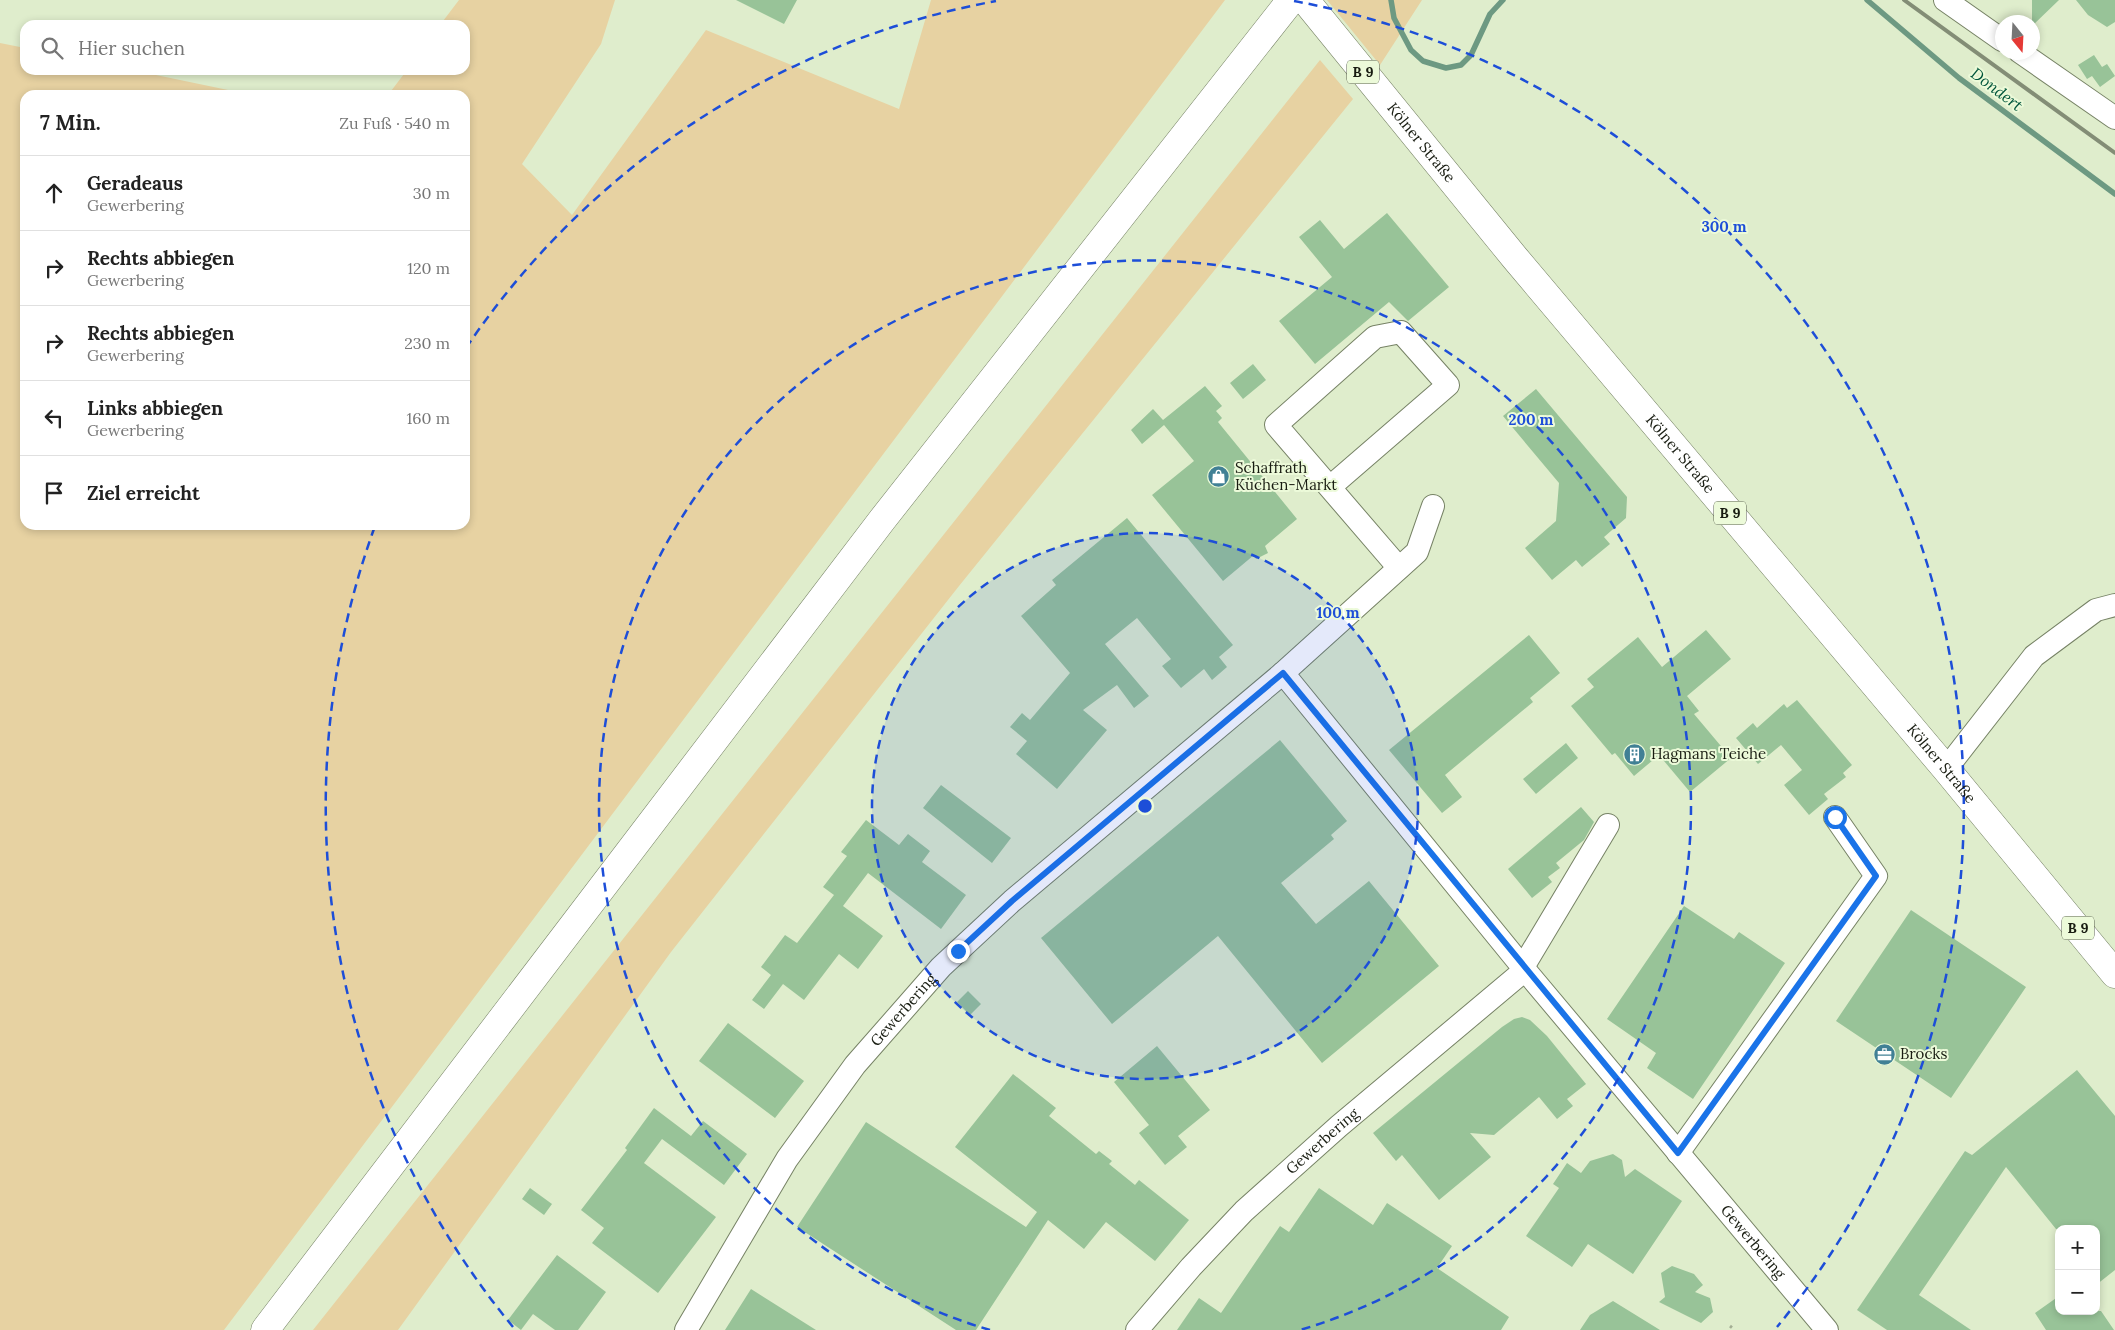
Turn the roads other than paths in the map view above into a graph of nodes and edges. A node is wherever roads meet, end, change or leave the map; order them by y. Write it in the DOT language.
graph roads {
  1 [pos="1291,0"];
  2 [pos="1305,0"];
  3 [pos="1945,0"];
  4 [pos="1995,35"];
  5 [pos="2032,60"];
  6 [pos="2115,118"];
  7 [pos="1330,487"];
  8 [pos="1433,506"];
  9 [pos="1399,568"];
  10 [pos="2115,604"];
  11 [pos="1283,673"];
  12 [pos="1946,769"];
  13 [pos="1835,817"];
  14 [pos="1608,825"];
  15 [pos="1524,969"];
  16 [pos="2115,974"];
  17 [pos="1678,1153"];
  18 [pos="265,1330"];
  19 [pos="686,1330"];
  20 [pos="1137,1330"];
  21 [pos="1827,1330"];
  1 -- 18 [label="main road"];
  2 -- 12 [label="main road, Kölner Straße / B 9"];
  3 -- 4 [label="street"];
  5 -- 6 [label="street"];
  7 -- 7 [label="street"];
  7 -- 9 [label="street"];
  8 -- 9 [label="street, Gewerbering"];
  9 -- 11 [label="street, Gewerbering"];
  10 -- 12 [label="street"];
  11 -- 15 [label="street, Gewerbering"];
  11 -- 19 [label="street, Gewerbering"];
  12 -- 16 [label="main road, Kölner Straße / B 9"];
  13 -- 17 [label="street"];
  14 -- 15 [label="street"];
  15 -- 17 [label="street, Gewerbering"];
  15 -- 20 [label="street, Gewerbering"];
  17 -- 21 [label="street, Gewerbering"];
}
